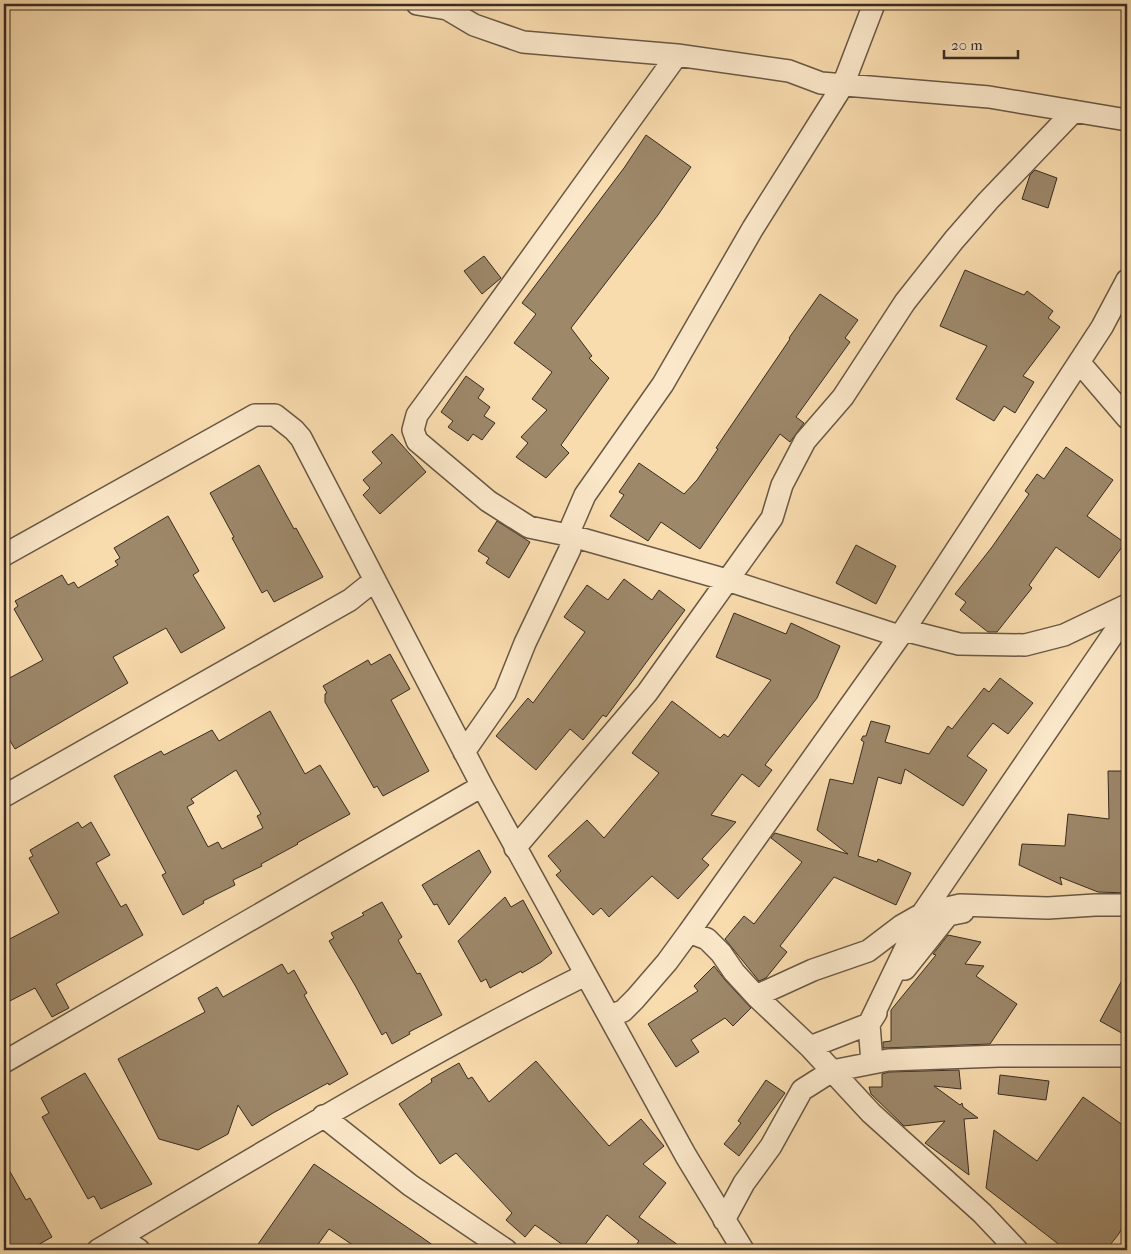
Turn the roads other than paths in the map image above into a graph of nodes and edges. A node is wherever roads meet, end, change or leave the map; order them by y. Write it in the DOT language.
graph roads {
  1 [pos="417,4"];
  2 [pos="874,4"];
  3 [pos="677,55"];
  4 [pos="843,85"];
  5 [pos="1074,111"];
  6 [pos="1127,120"];
  7 [pos="1127,280"];
  8 [pos="1079,362"];
  9 [pos="1127,418"];
  10 [pos="572,536"];
  11 [pos="4,555"];
  12 [pos="375,580"];
  13 [pos="727,580"];
  14 [pos="1127,605"];
  15 [pos="1127,614"];
  16 [pos="902,633"];
  17 [pos="464,752"];
  18 [pos="482,786"];
  19 [pos="4,796"];
  20 [pos="515,848"];
  21 [pos="1127,905"];
  22 [pos="998,906"];
  23 [pos="922,914"];
  24 [pos="689,932"];
  25 [pos="585,974"];
  26 [pos="756,996"];
  27 [pos="609,1016"];
  28 [pos="869,1024"];
  29 [pos="810,1046"];
  30 [pos="1127,1056"];
  31 [pos="4,1062"];
  32 [pos="872,1063"];
  33 [pos="832,1071"];
  34 [pos="323,1116"];
  35 [pos="724,1220"];
  36 [pos="120,1238"];
  37 [pos="98,1250"];
  38 [pos="139,1250"];
  39 [pos="506,1250"];
  40 [pos="743,1250"];
  41 [pos="1017,1250"];
  1 -- 3 [label="street"];
  2 -- 4 [label="street"];
  3 -- 4 [label="street"];
  3 -- 10 [label="street"];
  4 -- 5 [label="street"];
  4 -- 10 [label="street"];
  5 -- 6 [label="street"];
  5 -- 13 [label="street"];
  7 -- 8 [label="street"];
  8 -- 9 [label="street"];
  8 -- 16 [label="street"];
  10 -- 13 [label="street"];
  10 -- 17 [label="street"];
  11 -- 12 [label="street"];
  12 -- 17 [label="street"];
  12 -- 19 [label="street"];
  13 -- 16 [label="street"];
  13 -- 20 [label="street"];
  14 -- 16 [label="street"];
  15 -- 23 [label="street"];
  16 -- 24 [label="street"];
  17 -- 18 [label="street"];
  18 -- 20 [label="street"];
  18 -- 31 [label="street"];
  20 -- 25 [label="street"];
  21 -- 22 [label="street"];
  22 -- 23 [label="street"];
  22 -- 28 [label="street"];
  23 -- 26 [label="street"];
  23 -- 28 [label="street"];
  24 -- 26 [label="street"];
  24 -- 27 [label="street"];
  25 -- 27 [label="street"];
  25 -- 34 [label="street"];
  26 -- 29 [label="street"];
  27 -- 35 [label="street"];
  28 -- 29 [label="street"];
  28 -- 32 [label="street"];
  29 -- 33 [label="street"];
  30 -- 32 [label="street"];
  32 -- 33 [label="street"];
  33 -- 35 [label="street"];
  33 -- 41 [label="street"];
  34 -- 36 [label="street"];
  34 -- 39 [label="street"];
  35 -- 40 [label="street"];
  36 -- 37 [label="street"];
  36 -- 38 [label="street"];
}
